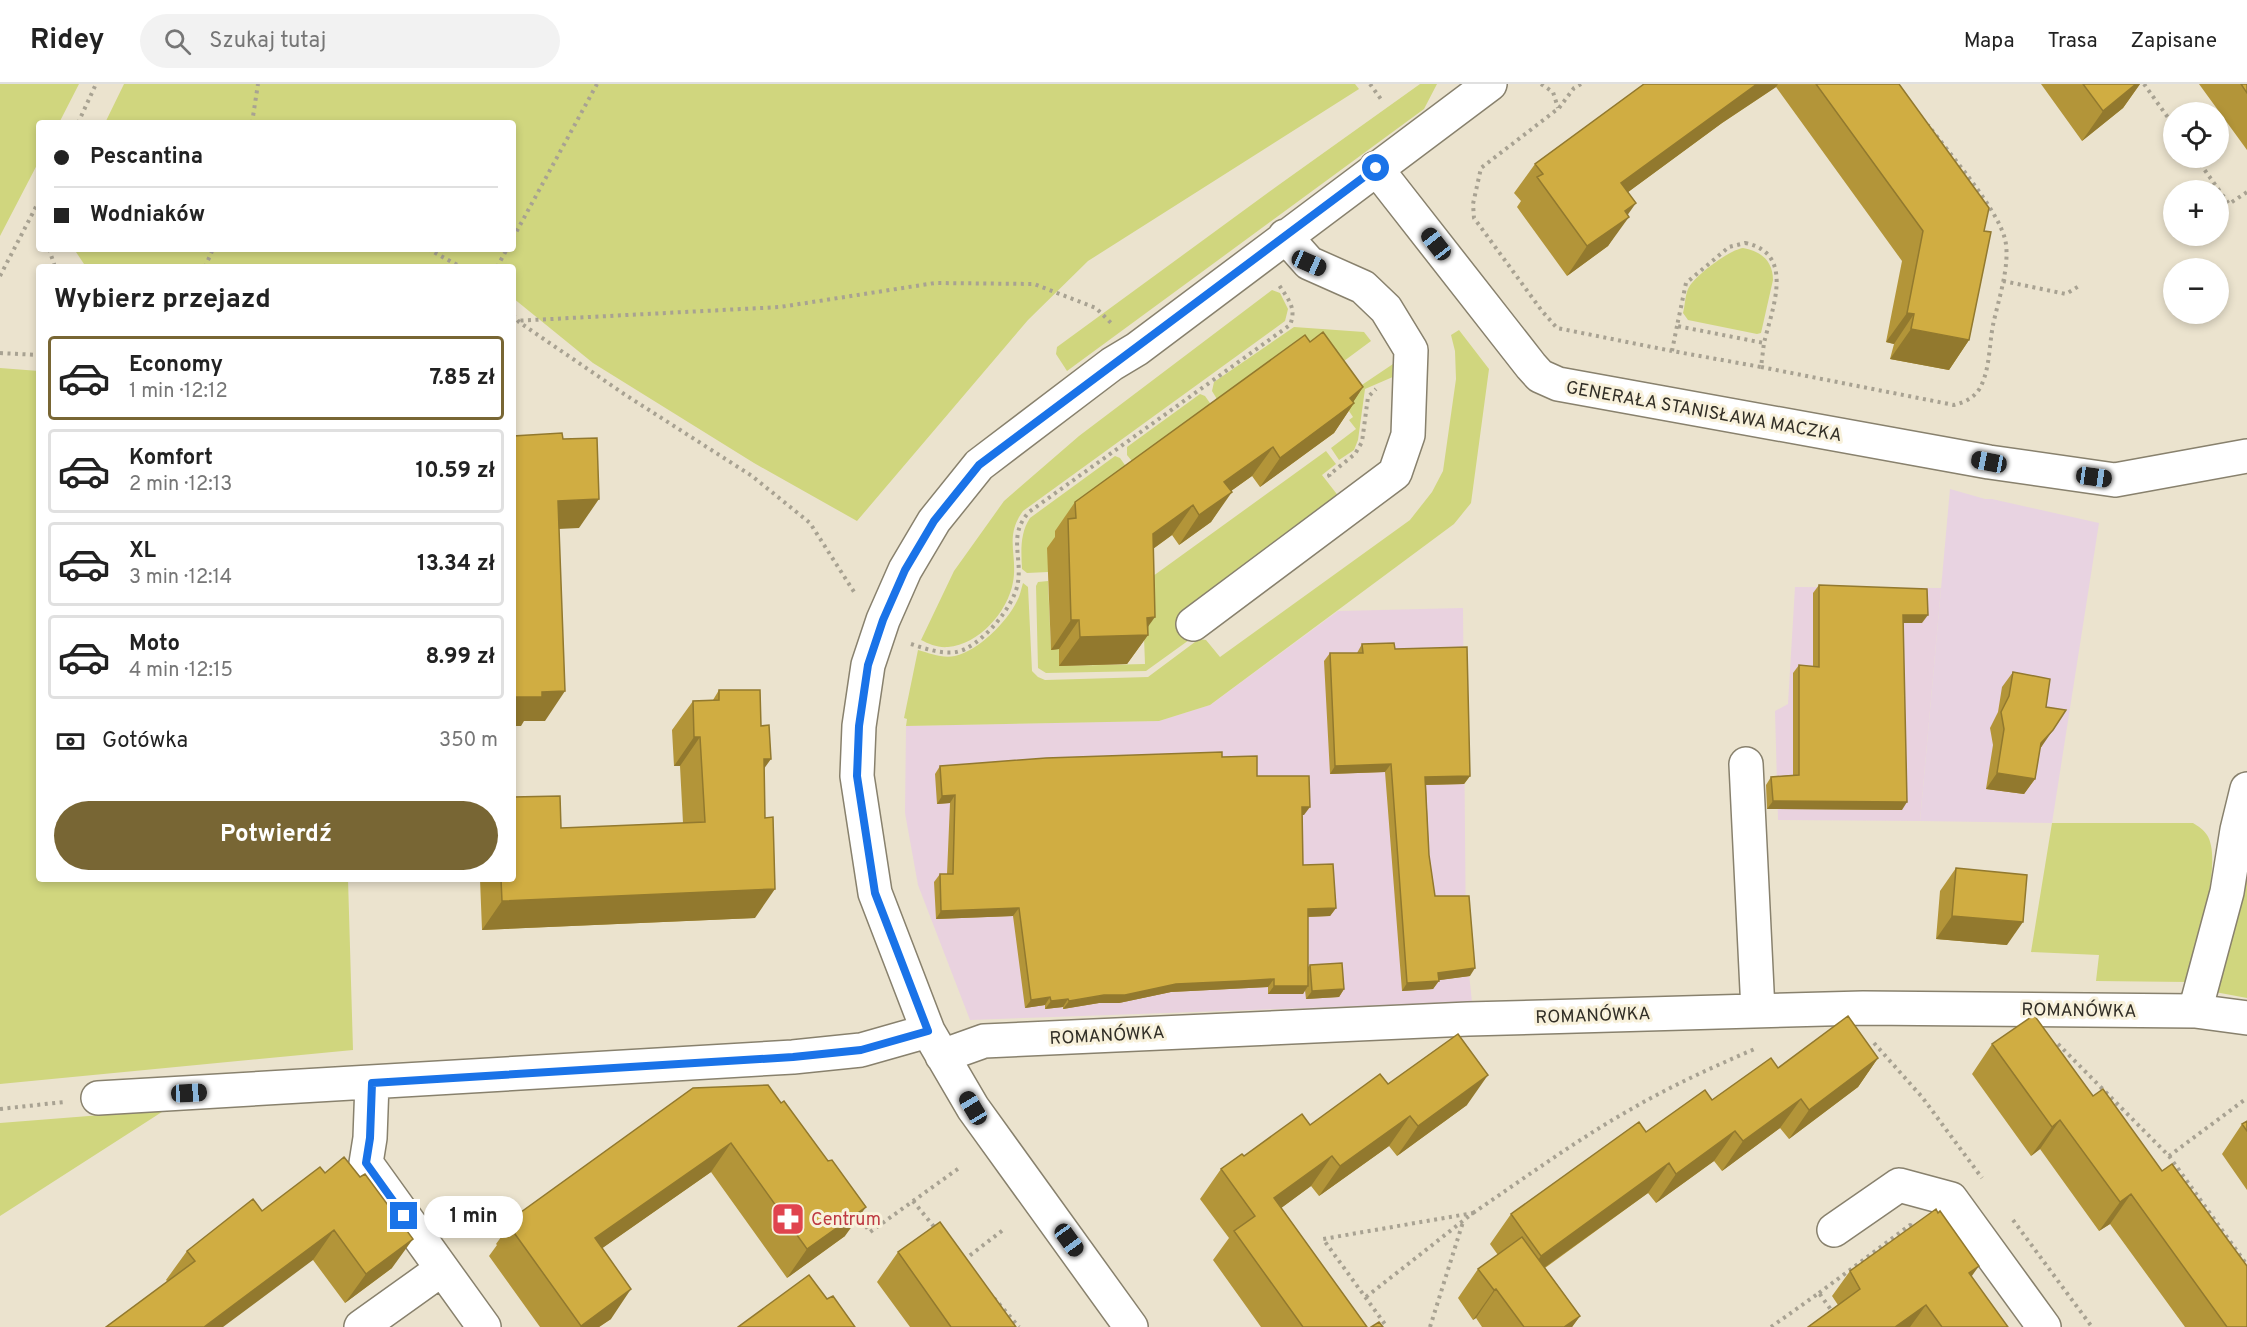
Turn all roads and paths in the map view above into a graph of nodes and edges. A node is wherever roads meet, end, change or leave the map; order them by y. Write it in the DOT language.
graph roads {
  1 [pos="96,84"];
  2 [pos="258,84"];
  3 [pos="597,84"];
  4 [pos="1370,84"];
  5 [pos="1490,84"];
  6 [pos="1540,84"];
  7 [pos="1581,84"];
  8 [pos="2144,84"];
  9 [pos="1383,102"];
  10 [pos="1558,108"];
  11 [pos="2163,111"];
  12 [pos="79,120"];
  13 [pos="252,120"];
  14 [pos="1926,122"];
  15 [pos="1376,168"];
  16 [pos="2203,168"];
  17 [pos="2247,192"];
  18 [pos="36,207"];
  19 [pos="516,232"];
  20 [pos="1285,236"];
  21 [pos="434,252"];
  22 [pos="456,264"];
  23 [pos="0,276"];
  24 [pos="1275,277"];
  25 [pos="2003,281"];
  26 [pos="2079,286"];
  27 [pos="516,318"];
  28 [pos="516,322"];
  29 [pos="519,322"];
  30 [pos="1677,326"];
  31 [pos="1764,343"];
  32 [pos="1137,349"];
  33 [pos="1672,351"];
  34 [pos="0,353"];
  35 [pos="36,355"];
  36 [pos="1761,367"];
  37 [pos="1411,377"];
  38 [pos="2247,456"];
  39 [pos="1350,507"];
  40 [pos="862,604"];
  41 [pos="1193,624"];
  42 [pos="908,643"];
  43 [pos="1746,764"];
  44 [pos="2247,789"];
  45 [pos="1758,1011"];
  46 [pos="2195,1011"];
  47 [pos="2247,1018"];
  48 [pos="2055,1041"];
  49 [pos="935,1044"];
  50 [pos="1765,1044"];
  51 [pos="372,1083"];
  52 [pos="98,1098"];
  53 [pos="2247,1098"];
  54 [pos="0,1109"];
  55 [pos="2169,1156"];
  56 [pos="959,1168"];
  57 [pos="913,1202"];
  58 [pos="855,1212"];
  59 [pos="1473,1213"];
  60 [pos="1464,1221"];
  61 [pos="1919,1229"];
  62 [pos="936,1230"];
  63 [pos="1003,1230"];
  64 [pos="1834,1230"];
  65 [pos="956,1253"];
  66 [pos="963,1261"];
  67 [pos="2247,1265"];
  68 [pos="442,1269"];
  69 [pos="970,1269"];
  70 [pos="1819,1293"];
  71 [pos="991,1294"];
  72 [pos="1366,1298"];
  73 [pos="1838,1318"];
  74 [pos="361,1327"];
  75 [pos="484,1327"];
  76 [pos="1019,1327"];
  77 [pos="1131,1327"];
  78 [pos="1387,1327"];
  79 [pos="1430,1327"];
  80 [pos="1771,1327"];
  81 [pos="2044,1327"];
  1 -- 12 [label="path"];
  2 -- 13 [label="path"];
  3 -- 19 [label="path"];
  4 -- 9 [label="path"];
  5 -- 15 [label="street"];
  6 -- 10 [label="path"];
  7 -- 10 [label="path"];
  8 -- 11 [label="path"];
  10 -- 33 [label="path"];
  14 -- 25 [label="path"];
  15 -- 20 [label="street"];
  15 -- 38 [label="street, GENERAŁA STANISŁAWA MACZKA"];
  16 -- 17 [label="path"];
  18 -- 23 [label="path"];
  20 -- 32 [label="street"];
  20 -- 37 [label="street"];
  21 -- 22 [label="path"];
  24 -- 42 [label="path"];
  25 -- 26 [label="path"];
  25 -- 36 [label="path"];
  27 -- 29 [label="path"];
  28 -- 29 [label="path"];
  29 -- 32 [label="path"];
  29 -- 40 [label="path"];
  30 -- 31 [label="path"];
  30 -- 31 [label="path"];
  30 -- 33 [label="path"];
  31 -- 36 [label="path"];
  32 -- 49 [label="street"];
  33 -- 36 [label="path"];
  34 -- 35 [label="path"];
  37 -- 39 [label="street"];
  37 -- 39 [label="path"];
  39 -- 41 [label="street"];
  43 -- 45 [label="street"];
  44 -- 46 [label="street"];
  45 -- 46 [label="street, ROMANÓWKA"];
  45 -- 49 [label="street, ROMANÓWKA"];
  46 -- 47 [label="street, ROMANÓWKA"];
  48 -- 55 [label="path"];
  49 -- 51 [label="street, ROMANÓWKA"];
  49 -- 77 [label="street"];
  50 -- 59 [label="path"];
  51 -- 52 [label="street, ROMANÓWKA"];
  51 -- 68 [label="street"];
  52 -- 54 [label="path"];
  53 -- 55 [label="path"];
  55 -- 67 [label="path"];
  56 -- 57 [label="path"];
  57 -- 58 [label="path"];
  57 -- 62 [label="path"];
  59 -- 60 [label="path"];
  59 -- 72 [label="path"];
  60 -- 72 [label="path"];
  60 -- 79 [label="path"];
  61 -- 70 [label="path"];
  63 -- 66 [label="path"];
  64 -- 81 [label="street"];
  65 -- 66 [label="path"];
  66 -- 69 [label="path"];
  68 -- 74 [label="street"];
  68 -- 75 [label="street"];
  70 -- 73 [label="path"];
  70 -- 80 [label="path"];
  71 -- 76 [label="path"];
  72 -- 78 [label="path"];
}
